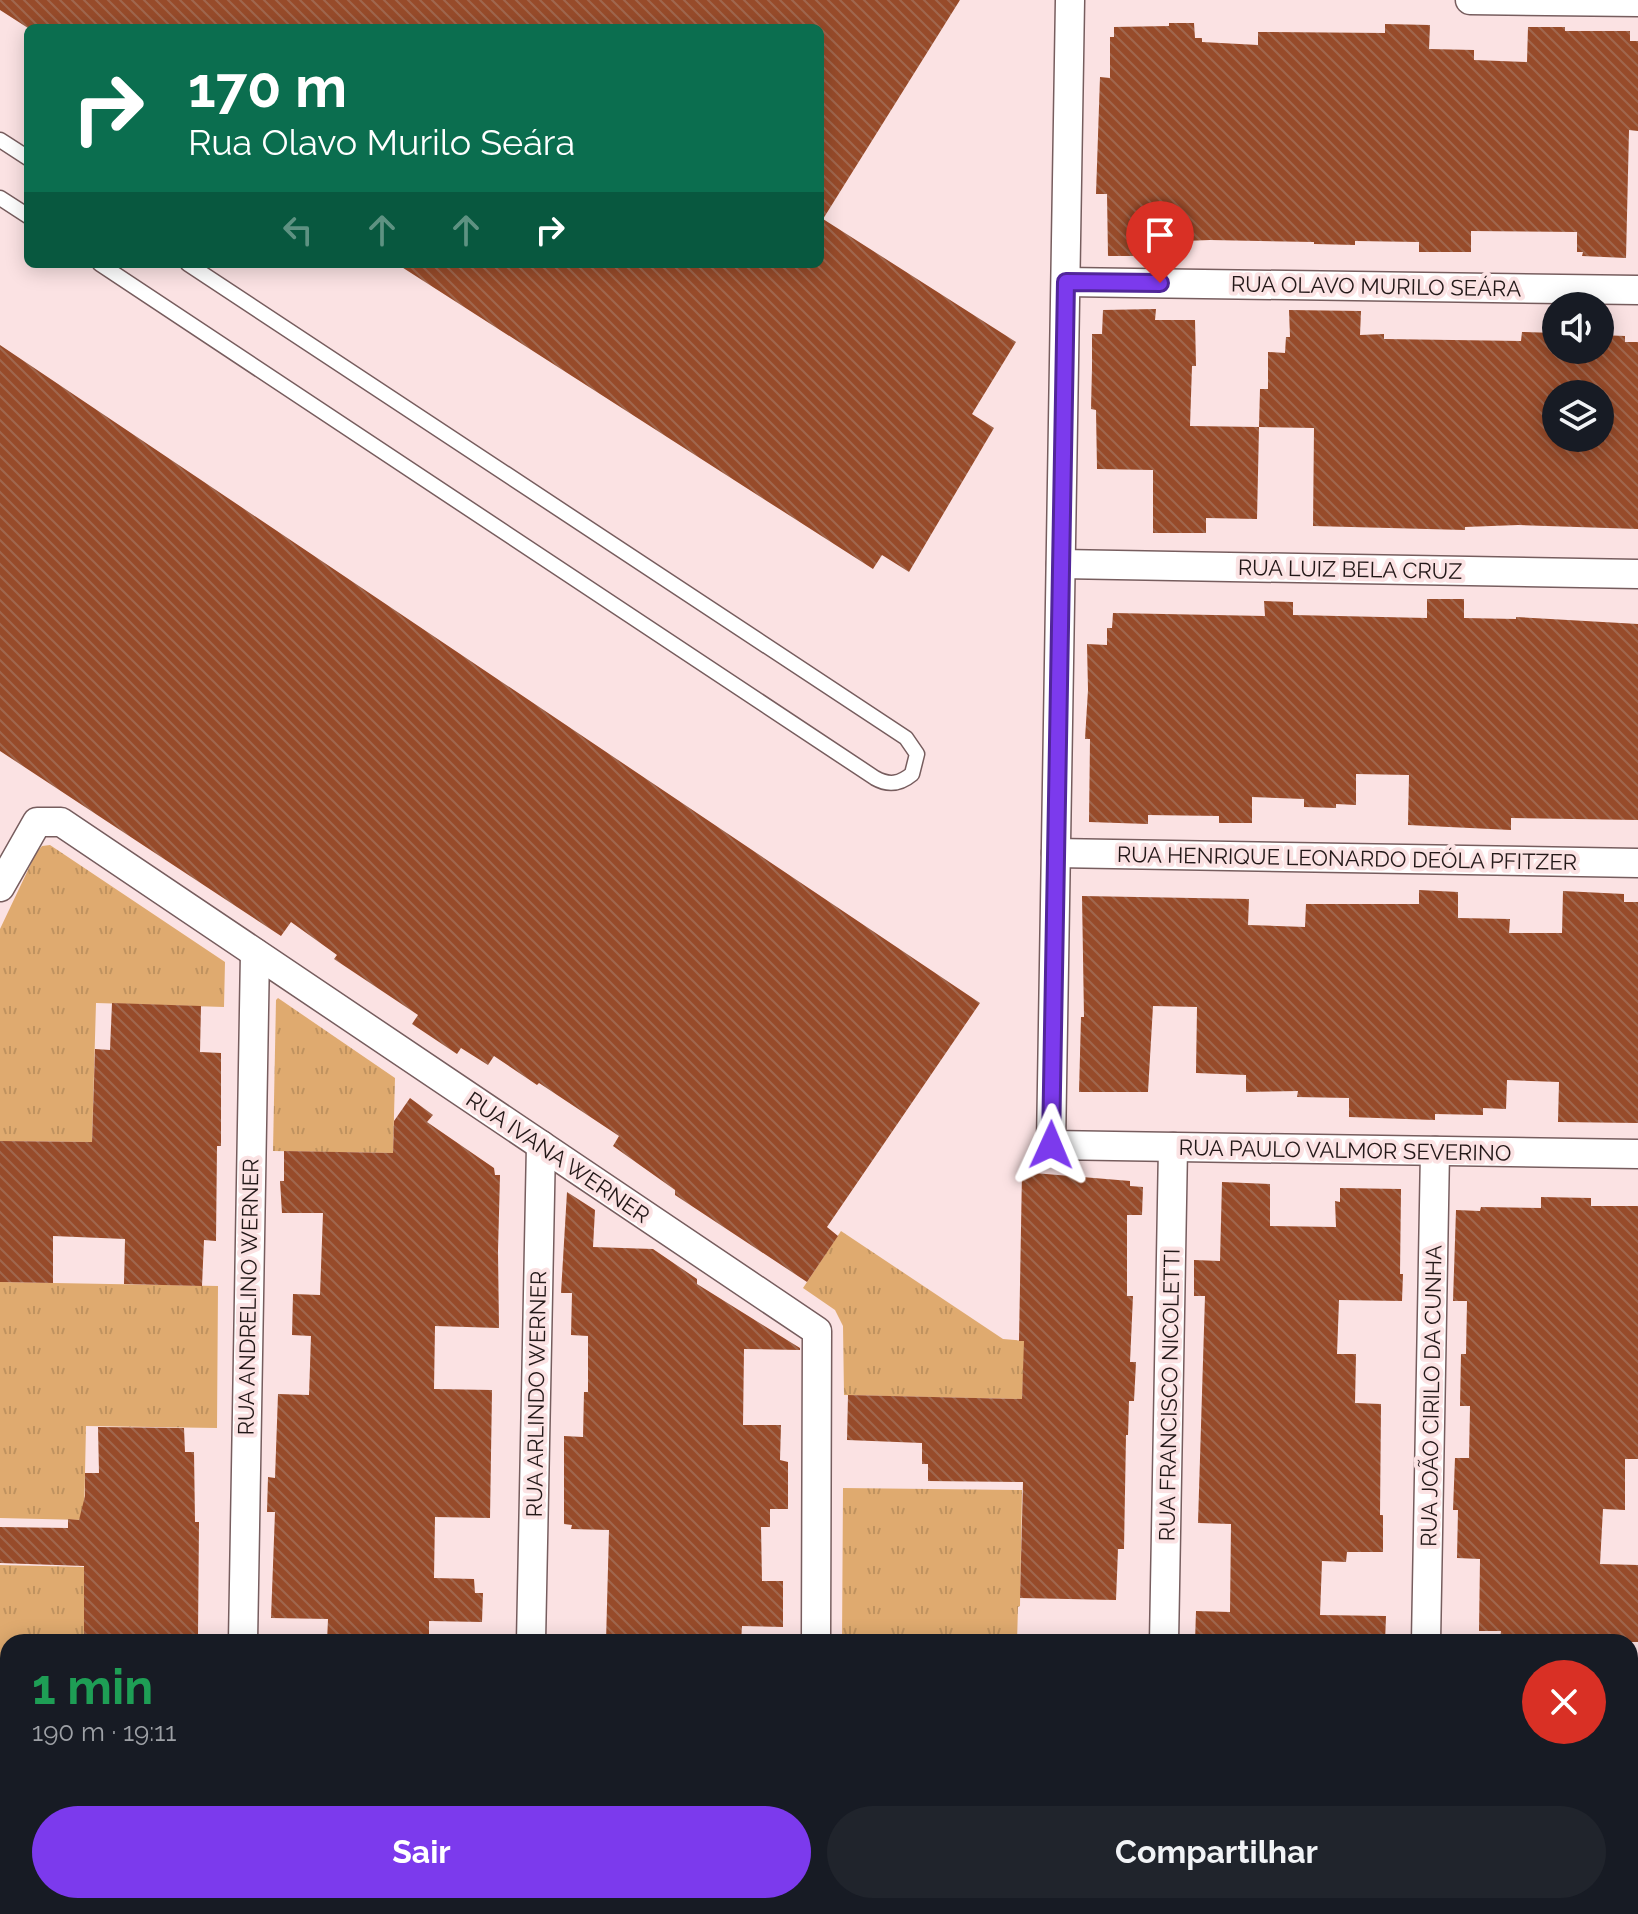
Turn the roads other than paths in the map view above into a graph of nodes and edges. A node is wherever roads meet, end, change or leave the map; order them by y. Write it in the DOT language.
graph roads {
  1 [pos="1070,0"];
  2 [pos="1470,0"];
  3 [pos="1594,1"];
  4 [pos="1638,2"];
  5 [pos="0,140"];
  6 [pos="24,155"];
  7 [pos="0,198"];
  8 [pos="24,213"];
  9 [pos="106,268"];
  10 [pos="194,268"];
  11 [pos="1066,282"];
  12 [pos="1638,290"];
  13 [pos="1061,564"];
  14 [pos="1638,574"];
  15 [pos="1056,853"];
  16 [pos="1638,863"];
  17 [pos="0,887"];
  18 [pos="255,953"];
  19 [pos="541,1145"];
  20 [pos="1173,1147"];
  21 [pos="1435,1151"];
  22 [pos="1638,1154"];
  23 [pos="243,1634"];
  24 [pos="531,1634"];
  25 [pos="816,1634"];
  26 [pos="1164,1634"];
  27 [pos="1426,1634"];
  1 -- 11 [label="street"];
  2 -- 3 [label="street"];
  3 -- 4 [label="street"];
  5 -- 6 [label="lane"];
  7 -- 8 [label="lane"];
  9 -- 10 [label="lane"];
  11 -- 12 [label="street, RUA OLAVO MURILO SEÁRA"];
  11 -- 13 [label="street"];
  13 -- 14 [label="street, RUA LUIZ BELA CRUZ"];
  13 -- 15 [label="street"];
  15 -- 16 [label="street, RUA HENRIQUE LEONARDO DEÓLA PFITZER"];
  15 -- 20 [label="street, RUA PAULO VALMOR SEVERINO"];
  17 -- 18 [label="street, RUA IVANA WERNER"];
  18 -- 19 [label="street, RUA IVANA WERNER"];
  18 -- 23 [label="street, RUA ANDRELINO WERNER"];
  19 -- 24 [label="street, RUA ARLINDO WERNER"];
  19 -- 25 [label="street, RUA IVANA WERNER"];
  20 -- 21 [label="street, RUA PAULO VALMOR SEVERINO"];
  20 -- 26 [label="street, RUA FRANCISCO NICOLETTI"];
  21 -- 22 [label="street, RUA PAULO VALMOR SEVERINO"];
  21 -- 27 [label="street, RUA JOÃO CIRILO DA CUNHA"];
}
